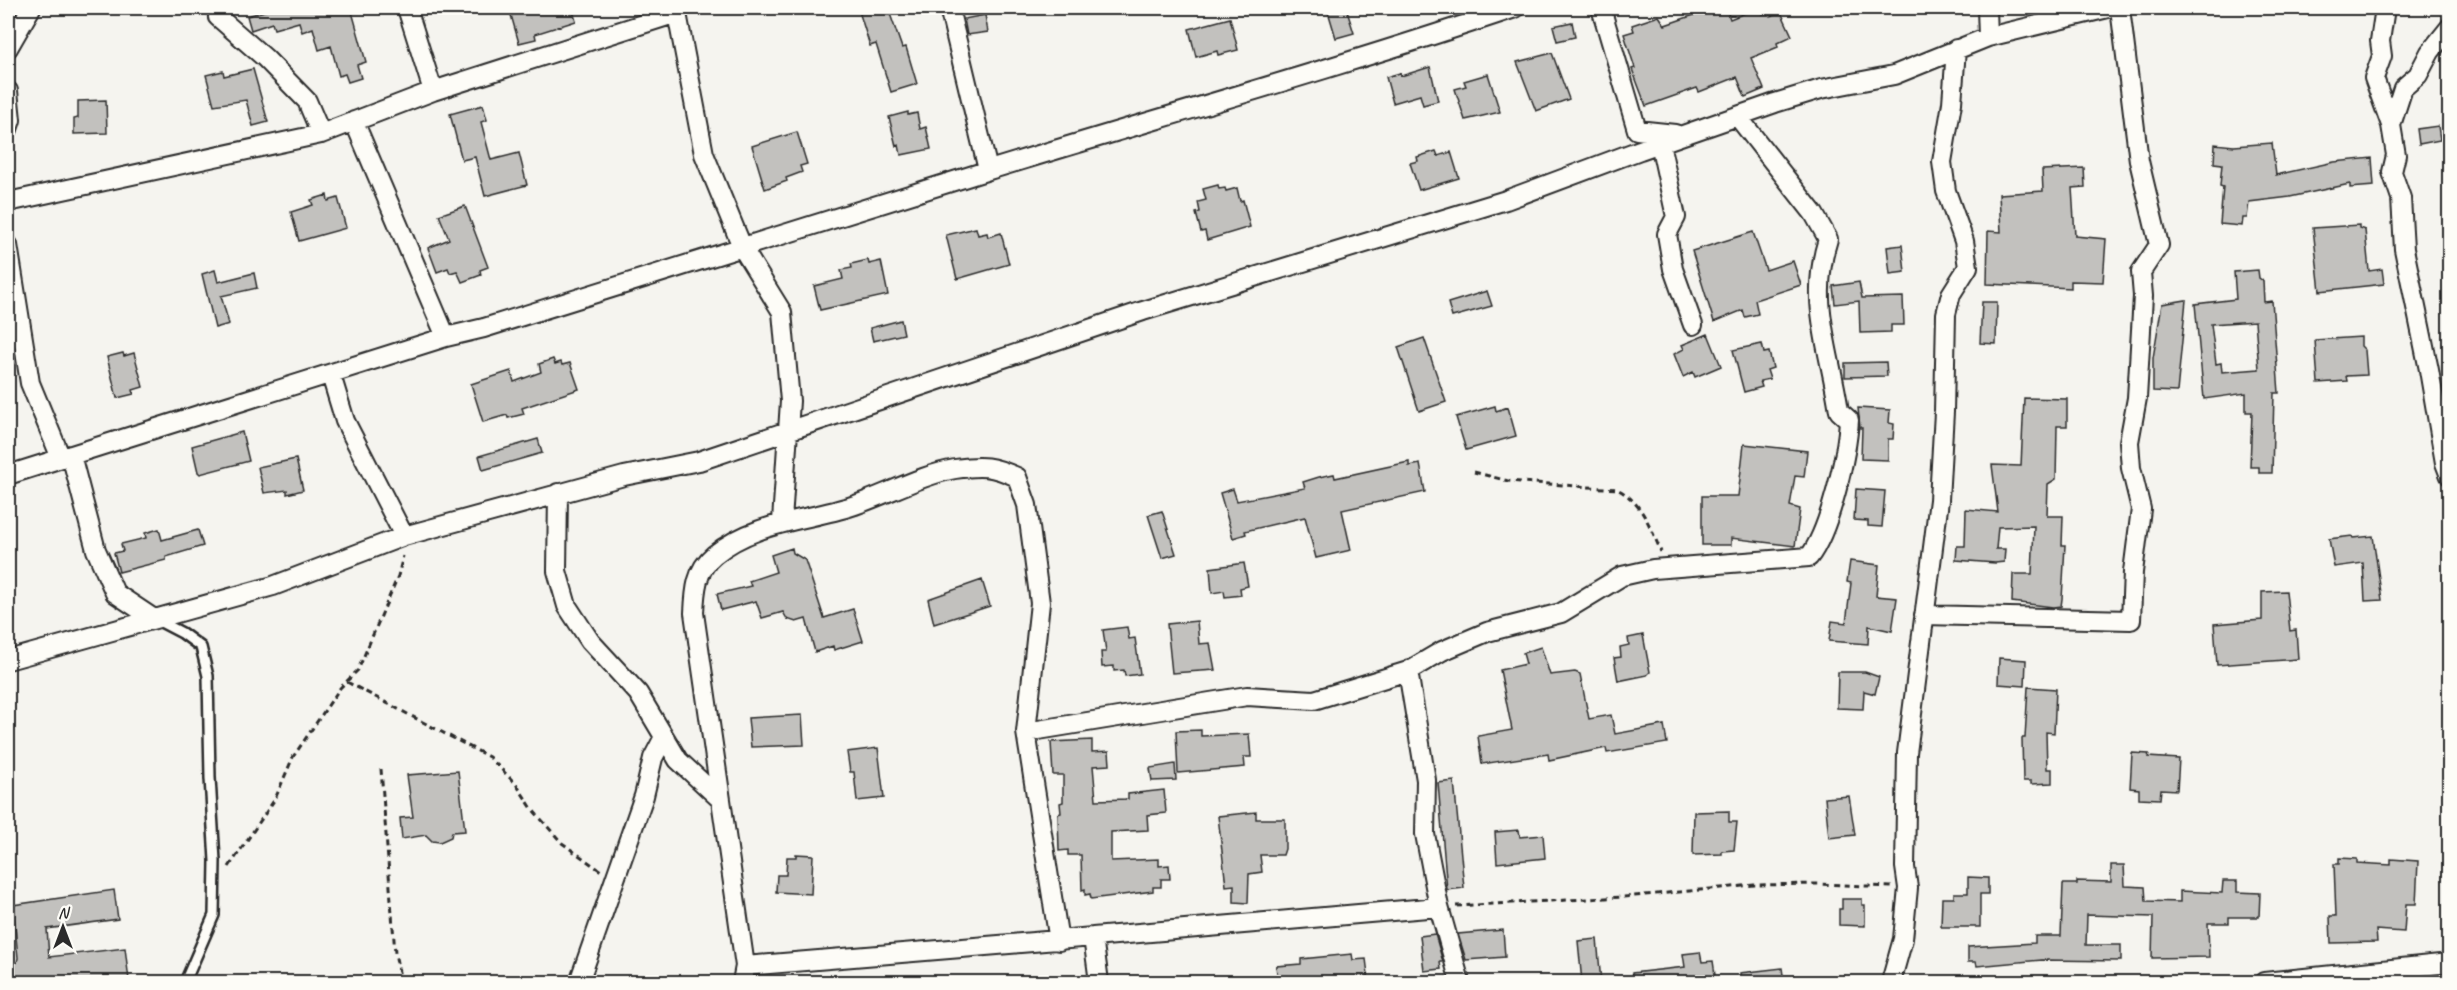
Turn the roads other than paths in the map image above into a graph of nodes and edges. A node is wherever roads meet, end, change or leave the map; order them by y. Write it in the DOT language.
graph roads {
  1 [pos="221,8"];
  2 [pos="407,8"];
  3 [pos="949,8"];
  4 [pos="1515,8"];
  5 [pos="1601,8"];
  6 [pos="1987,8"];
  7 [pos="2109,8"];
  8 [pos="2120,8"];
  9 [pos="2385,8"];
  10 [pos="26,9"];
  11 [pos="676,10"];
  12 [pos="2450,27"];
  13 [pos="1988,37"];
  14 [pos="8,48"];
  15 [pos="1956,49"];
  16 [pos="8,91"];
  17 [pos="433,92"];
  18 [pos="1738,117"];
  19 [pos="354,121"];
  20 [pos="2391,125"];
  21 [pos="8,129"];
  22 [pos="321,134"];
  23 [pos="1683,135"];
  24 [pos="1660,143"];
  25 [pos="988,170"];
  26 [pos="8,202"];
  27 [pos="8,245"];
  28 [pos="743,249"];
  29 [pos="1693,325"];
  30 [pos="446,337"];
  31 [pos="331,375"];
  32 [pos="789,432"];
  33 [pos="66,456"];
  34 [pos="8,475"];
  35 [pos="2450,476"];
  36 [pos="558,494"];
  37 [pos="782,521"];
  38 [pos="404,536"];
  39 [pos="1924,615"];
  40 [pos="154,619"];
  41 [pos="8,660"];
  42 [pos="1408,671"];
  43 [pos="1026,732"];
  44 [pos="664,737"];
  45 [pos="721,800"];
  46 [pos="1439,907"];
  47 [pos="1093,937"];
  48 [pos="1059,941"];
  49 [pos="2450,963"];
  50 [pos="744,974"];
  51 [pos="185,982"];
  52 [pos="579,982"];
  53 [pos="1099,982"];
  54 [pos="1460,982"];
  55 [pos="1891,982"];
  56 [pos="2264,982"];
  1 -- 22 [label="street"];
  2 -- 17 [label="street"];
  3 -- 25 [label="street"];
  4 -- 25 [label="street"];
  5 -- 23 [label="street"];
  6 -- 13 [label="street"];
  7 -- 13 [label="street"];
  8 -- 39 [label="street"];
  9 -- 20 [label="street"];
  10 -- 14 [label="street"];
  11 -- 17 [label="street"];
  11 -- 28 [label="street"];
  12 -- 20 [label="street"];
  13 -- 15 [label="street"];
  15 -- 18 [label="street"];
  15 -- 39 [label="street"];
  16 -- 21 [label="street"];
  17 -- 19 [label="street"];
  18 -- 23 [label="street"];
  18 -- 42 [label="street"];
  19 -- 22 [label="street"];
  19 -- 30 [label="street"];
  20 -- 35 [label="street"];
  22 -- 26 [label="street"];
  23 -- 24 [label="street"];
  24 -- 29 [label="street"];
  24 -- 32 [label="street"];
  25 -- 28 [label="street"];
  27 -- 33 [label="street"];
  28 -- 30 [label="street"];
  28 -- 32 [label="street"];
  30 -- 31 [label="street"];
  31 -- 33 [label="street"];
  31 -- 38 [label="street"];
  32 -- 36 [label="street"];
  32 -- 37 [label="street"];
  33 -- 34 [label="street"];
  33 -- 40 [label="street"];
  36 -- 38 [label="street"];
  36 -- 44 [label="street"];
  37 -- 43 [label="street"];
  37 -- 45 [label="street"];
  38 -- 40 [label="street"];
  39 -- 55 [label="street"];
  40 -- 41 [label="street"];
  40 -- 51 [label="lane"];
  42 -- 43 [label="street"];
  42 -- 46 [label="street"];
  43 -- 48 [label="street"];
  44 -- 45 [label="street"];
  44 -- 52 [label="street"];
  45 -- 50 [label="street"];
  46 -- 47 [label="street"];
  46 -- 54 [label="street"];
  47 -- 48 [label="street"];
  47 -- 53 [label="street"];
  48 -- 50 [label="street"];
  49 -- 56 [label="street"];
}
